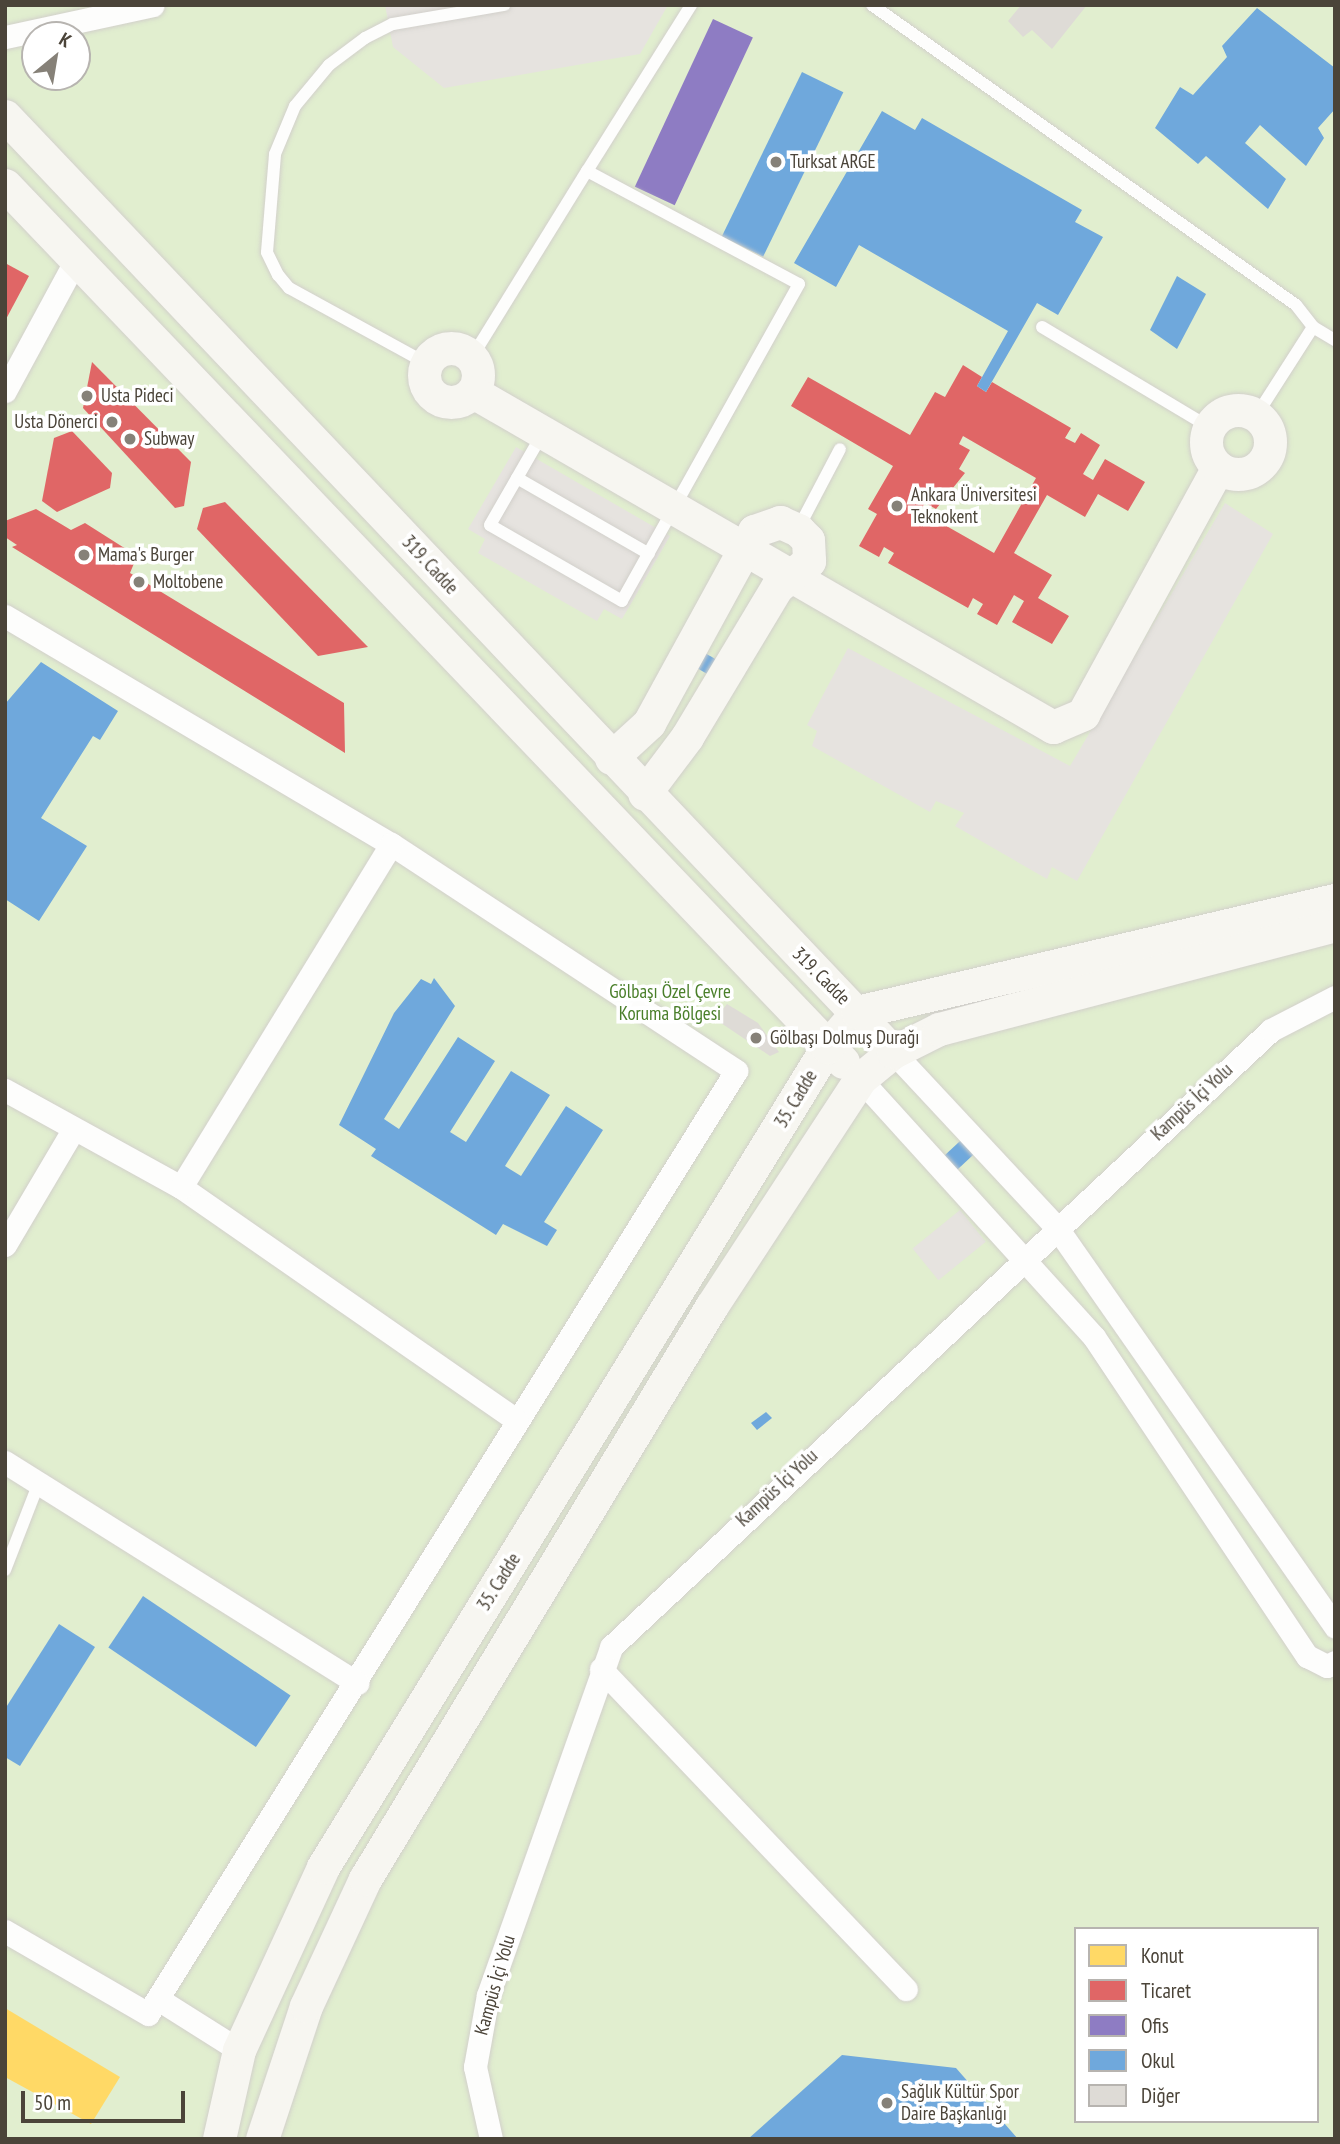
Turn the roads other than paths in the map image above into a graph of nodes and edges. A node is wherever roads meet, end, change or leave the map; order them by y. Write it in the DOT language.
graph roads {
  1 [pos="153,5"];
  2 [pos="504,5"];
  3 [pos="691,5"];
  4 [pos="873,5"];
  5 [pos="112,9"];
  6 [pos="5,37"];
  7 [pos="5,116"];
  8 [pos="587,171"];
  9 [pos="5,185"];
  10 [pos="111,226"];
  11 [pos="85,266"];
  12 [pos="1042,327"];
  13 [pos="1313,327"];
  14 [pos="1335,340"];
  15 [pos="472,357"];
  16 [pos="426,363"];
  17 [pos="5,391"];
  18 [pos="473,392"];
  19 [pos="1256,416"];
  20 [pos="1209,428"];
  21 [pos="543,433"];
  22 [pos="840,449"];
  23 [pos="1218,467"];
  24 [pos="517,478"];
  25 [pos="674,509"];
  26 [pos="798,530"];
  27 [pos="747,552"];
  28 [pos="649,554"];
  29 [pos="786,575"];
  30 [pos="5,616"];
  31 [pos="611,758"];
  32 [pos="644,794"];
  33 [pos="391,844"];
  34 [pos="1335,900"];
  35 [pos="1335,925"];
  36 [pos="1335,997"];
  37 [pos="857,1012"];
  38 [pos="827,1047"];
  39 [pos="893,1052"];
  40 [pos="860,1079"];
  41 [pos="5,1090"];
  42 [pos="73,1130"];
  43 [pos="181,1187"];
  44 [pos="1057,1228"];
  45 [pos="5,1245"];
  46 [pos="1022,1260"];
  47 [pos="516,1420"];
  48 [pos="5,1462"];
  49 [pos="38,1485"];
  50 [pos="5,1570"];
  51 [pos="1335,1627"];
  52 [pos="1335,1662"];
  53 [pos="601,1669"];
  54 [pos="357,1683"];
  55 [pos="5,1931"];
  56 [pos="906,1989"];
  57 [pos="158,1998"];
  58 [pos="239,2050"];
  59 [pos="219,2139"];
  60 [pos="262,2139"];
  61 [pos="491,2139"];
  1 -- 5 [label="street"];
  2 -- 16 [label="lane"];
  3 -- 8 [label="lane"];
  4 -- 13 [label="lane"];
  5 -- 6 [label="street"];
  7 -- 10 [label="street, 319. Cadde"];
  8 -- 15 [label="lane"];
  8 -- 25 [label="lane"];
  9 -- 11 [label="street"];
  10 -- 11 [label="street"];
  10 -- 31 [label="street, 319. Cadde"];
  11 -- 17 [label="street"];
  11 -- 38 [label="street"];
  12 -- 20 [label="lane"];
  13 -- 14 [label="lane"];
  13 -- 19 [label="lane"];
  15 -- 16 [label="street"];
  15 -- 18 [label="street"];
  16 -- 18 [label="street"];
  18 -- 21 [label="street"];
  19 -- 20 [label="street"];
  19 -- 23 [label="street"];
  20 -- 23 [label="street"];
  21 -- 24 [label="lane"];
  21 -- 25 [label="street"];
  22 -- 26 [label="lane"];
  23 -- 29 [label="street"];
  24 -- 28 [label="lane"];
  24 -- 28 [label="lane"];
  25 -- 27 [label="street"];
  25 -- 28 [label="lane"];
  26 -- 27 [label="street"];
  26 -- 29 [label="street"];
  27 -- 29 [label="street"];
  27 -- 31 [label="street"];
  29 -- 32 [label="street"];
  30 -- 33 [label="street"];
  31 -- 32 [label="street, 319. Cadde"];
  32 -- 37 [label="street, 319. Cadde"];
  33 -- 43 [label="street"];
  33 -- 47 [label="street"];
  34 -- 37 [label="street"];
  35 -- 39 [label="street, 35. Cadde"];
  36 -- 44 [label="street, Kampüs İçi Yolu"];
  37 -- 38 [label="street, 35. Cadde"];
  37 -- 39 [label="street, 319. Cadde"];
  38 -- 40 [label="street"];
  38 -- 58 [label="street, 35. Cadde"];
  39 -- 40 [label="street, 35. Cadde"];
  39 -- 44 [label="street"];
  40 -- 46 [label="street"];
  40 -- 60 [label="street, 35. Cadde"];
  41 -- 42 [label="street"];
  42 -- 43 [label="street"];
  42 -- 45 [label="street"];
  43 -- 47 [label="street"];
  44 -- 46 [label="street, Kampüs İçi Yolu"];
  44 -- 51 [label="street"];
  46 -- 52 [label="street"];
  46 -- 53 [label="street, Kampüs İçi Yolu"];
  47 -- 54 [label="street"];
  48 -- 49 [label="street"];
  49 -- 50 [label="lane"];
  49 -- 54 [label="street"];
  53 -- 56 [label="street"];
  53 -- 61 [label="street, Kampüs İçi Yolu"];
  54 -- 57 [label="street"];
  55 -- 57 [label="street"];
  57 -- 58 [label="street"];
  58 -- 59 [label="street, 35. Cadde"];
}
